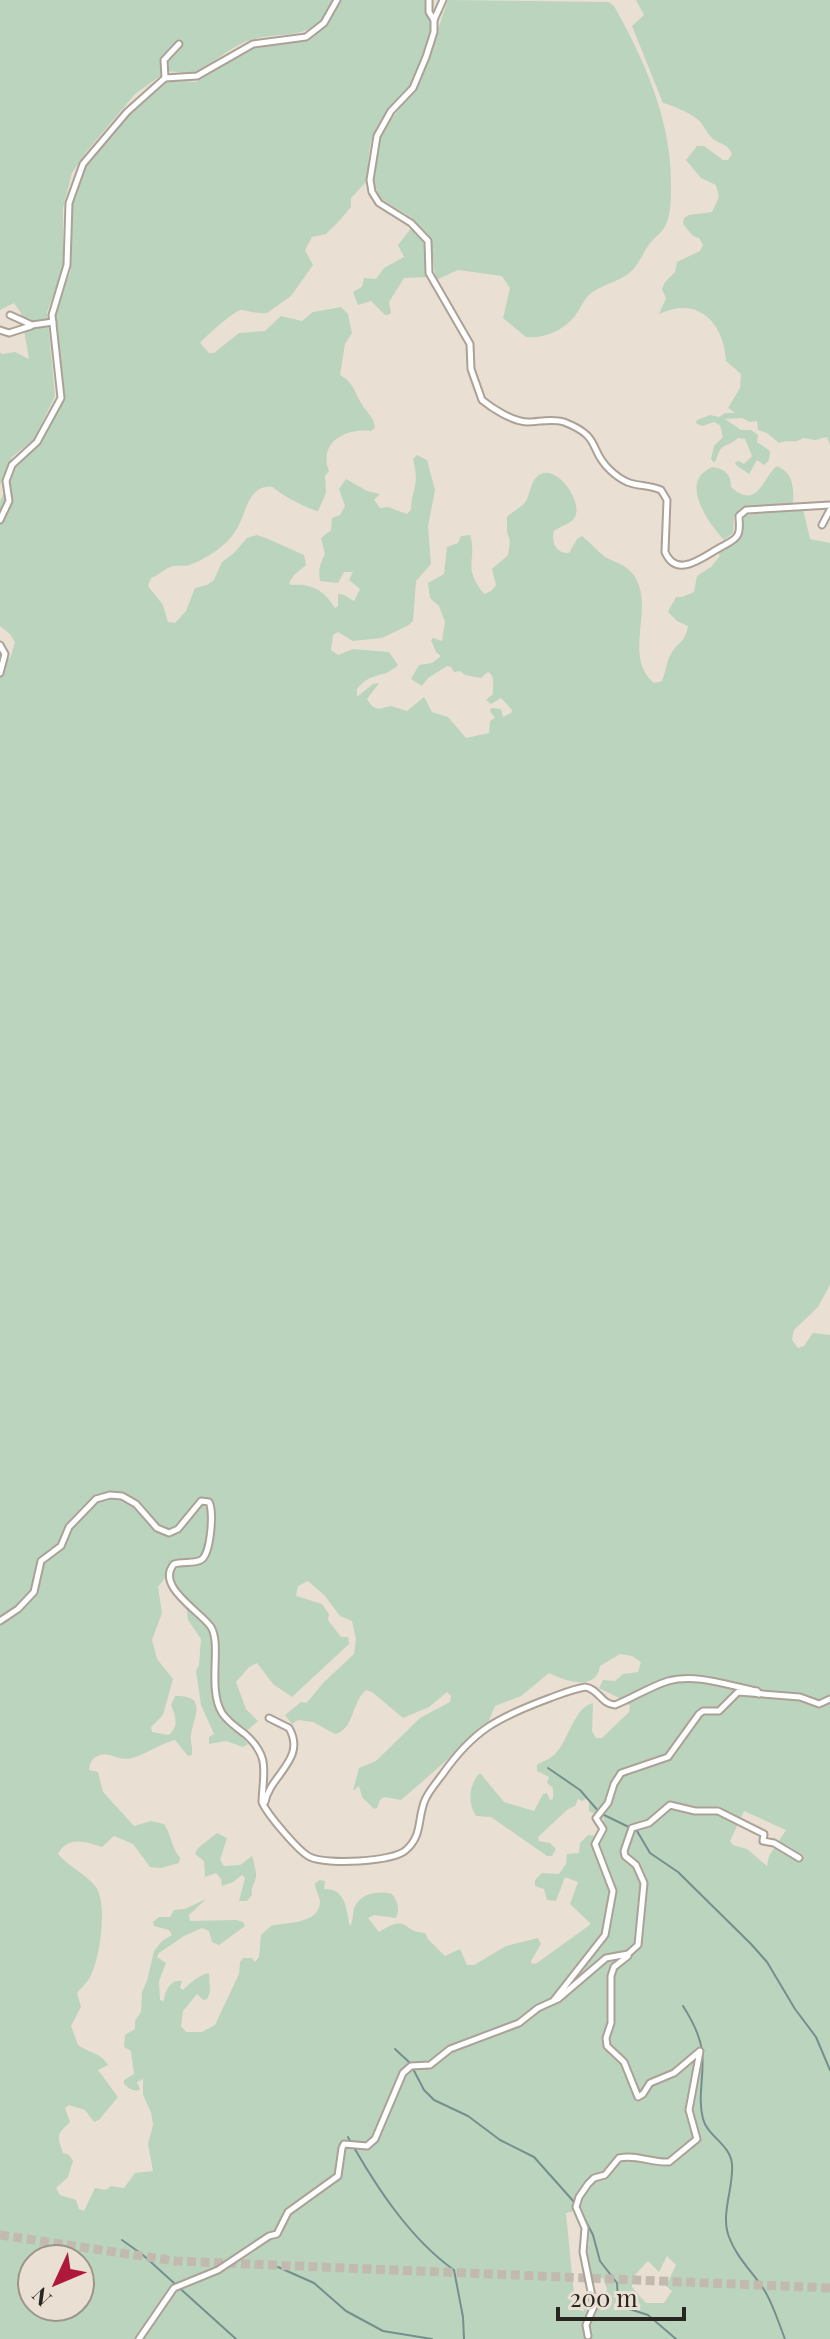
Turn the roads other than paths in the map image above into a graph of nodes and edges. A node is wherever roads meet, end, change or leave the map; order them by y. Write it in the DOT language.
graph roads {
  1 [pos="337,0"];
  2 [pos="429,0"];
  3 [pos="443,0"];
  4 [pos="434,20"];
  5 [pos="179,44"];
  6 [pos="165,78"];
  7 [pos="10,315"];
  8 [pos="53,322"];
  9 [pos="32,325"];
  10 [pos="0,330"];
  11 [pos="830,507"];
  12 [pos="0,520"];
  13 [pos="822,525"];
  14 [pos="0,645"];
  15 [pos="0,673"];
  16 [pos="0,1621"];
  17 [pos="759,1694"];
  18 [pos="830,1699"];
  19 [pos="269,1718"];
  20 [pos="264,1807"];
  21 [pos="406,1850"];
  22 [pos="798,1857"];
  23 [pos="401,1859"];
  24 [pos="635,1950"];
  25 [pos="553,2001"];
  26 [pos="592,2326"];
  27 [pos="588,2338"];
  28 [pos="139,2339"];
  1 -- 6 [label="street"];
  2 -- 4 [label="street"];
  3 -- 4 [label="street"];
  4 -- 11 [label="street"];
  5 -- 6 [label="street"];
  6 -- 8 [label="street"];
  7 -- 9 [label="street"];
  8 -- 9 [label="street"];
  8 -- 12 [label="street"];
  9 -- 10 [label="street"];
  11 -- 13 [label="street"];
  14 -- 15 [label="street"];
  16 -- 20 [label="street"];
  17 -- 18 [label="street"];
  17 -- 21 [label="street"];
  17 -- 25 [label="street"];
  19 -- 20 [label="street"];
  20 -- 21 [label="street"];
  21 -- 23 [label="street"];
  22 -- 24 [label="street"];
  24 -- 25 [label="street"];
  24 -- 27 [label="street"];
  25 -- 28 [label="street"];
  26 -- 27 [label="street"];
}
